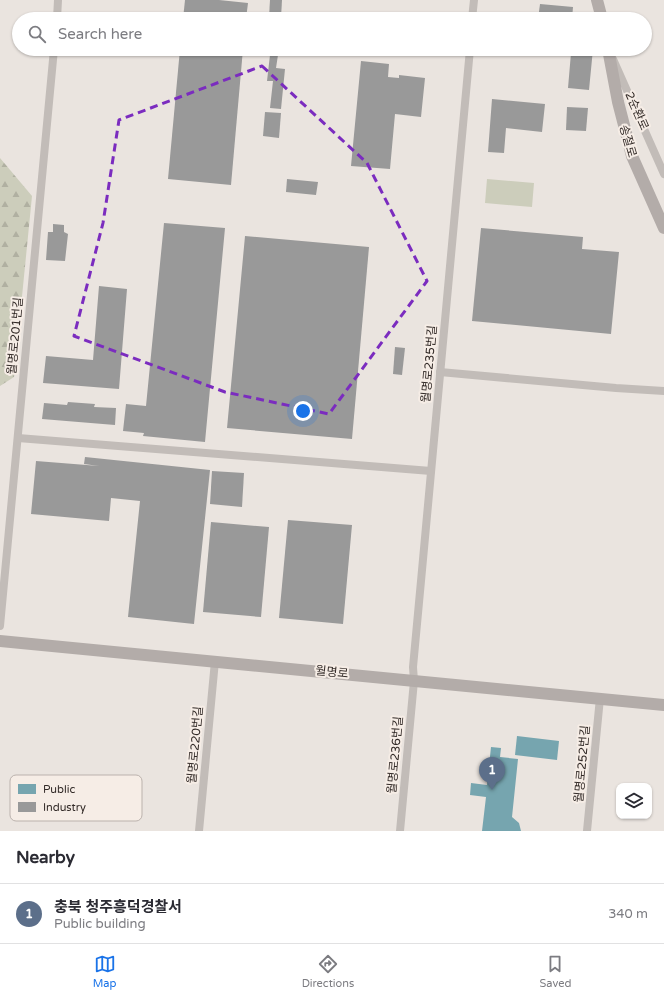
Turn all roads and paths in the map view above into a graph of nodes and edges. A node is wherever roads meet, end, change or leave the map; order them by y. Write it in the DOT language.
graph roads {
  1 [pos="58,0"];
  2 [pos="474,0"];
  3 [pos="597,0"];
  4 [pos="57,12"];
  5 [pos="473,12"];
  6 [pos="600,12"];
  7 [pos="53,56"];
  8 [pos="469,56"];
  9 [pos="610,56"];
  10 [pos="612,56"];
  11 [pos="664,174"];
  12 [pos="664,228"];
  13 [pos="440,372"];
  14 [pos="664,391"];
  15 [pos="18,438"];
  16 [pos="431,471"];
  17 [pos="0,626"];
  18 [pos="0,640"];
  19 [pos="214,661"];
  20 [pos="414,681"];
  21 [pos="600,698"];
  22 [pos="664,705"];
  23 [pos="199,831"];
  24 [pos="400,831"];
  25 [pos="587,831"];
  1 -- 4 [label="street"];
  2 -- 5 [label="street"];
  3 -- 6 [label="street"];
  7 -- 15 [label="street, 월명로201번길"];
  8 -- 13 [label="street, 월명로235번길"];
  9 -- 12 [label="street, 송절로"];
  10 -- 11 [label="street, 2순환로"];
  13 -- 14 [label="street"];
  13 -- 16 [label="street, 월명로235번길"];
  15 -- 16 [label="street"];
  15 -- 17 [label="street, 월명로201번길"];
  16 -- 20 [label="street, 월명로235번길"];
  18 -- 19 [label="street, 월명로"];
  19 -- 20 [label="street, 월명로"];
  19 -- 23 [label="street, 월명로220번길"];
  20 -- 21 [label="street, 월명로"];
  20 -- 24 [label="street, 월명로236번길"];
  21 -- 22 [label="street, 월명로"];
  21 -- 25 [label="street, 월명로252번길"];
}
